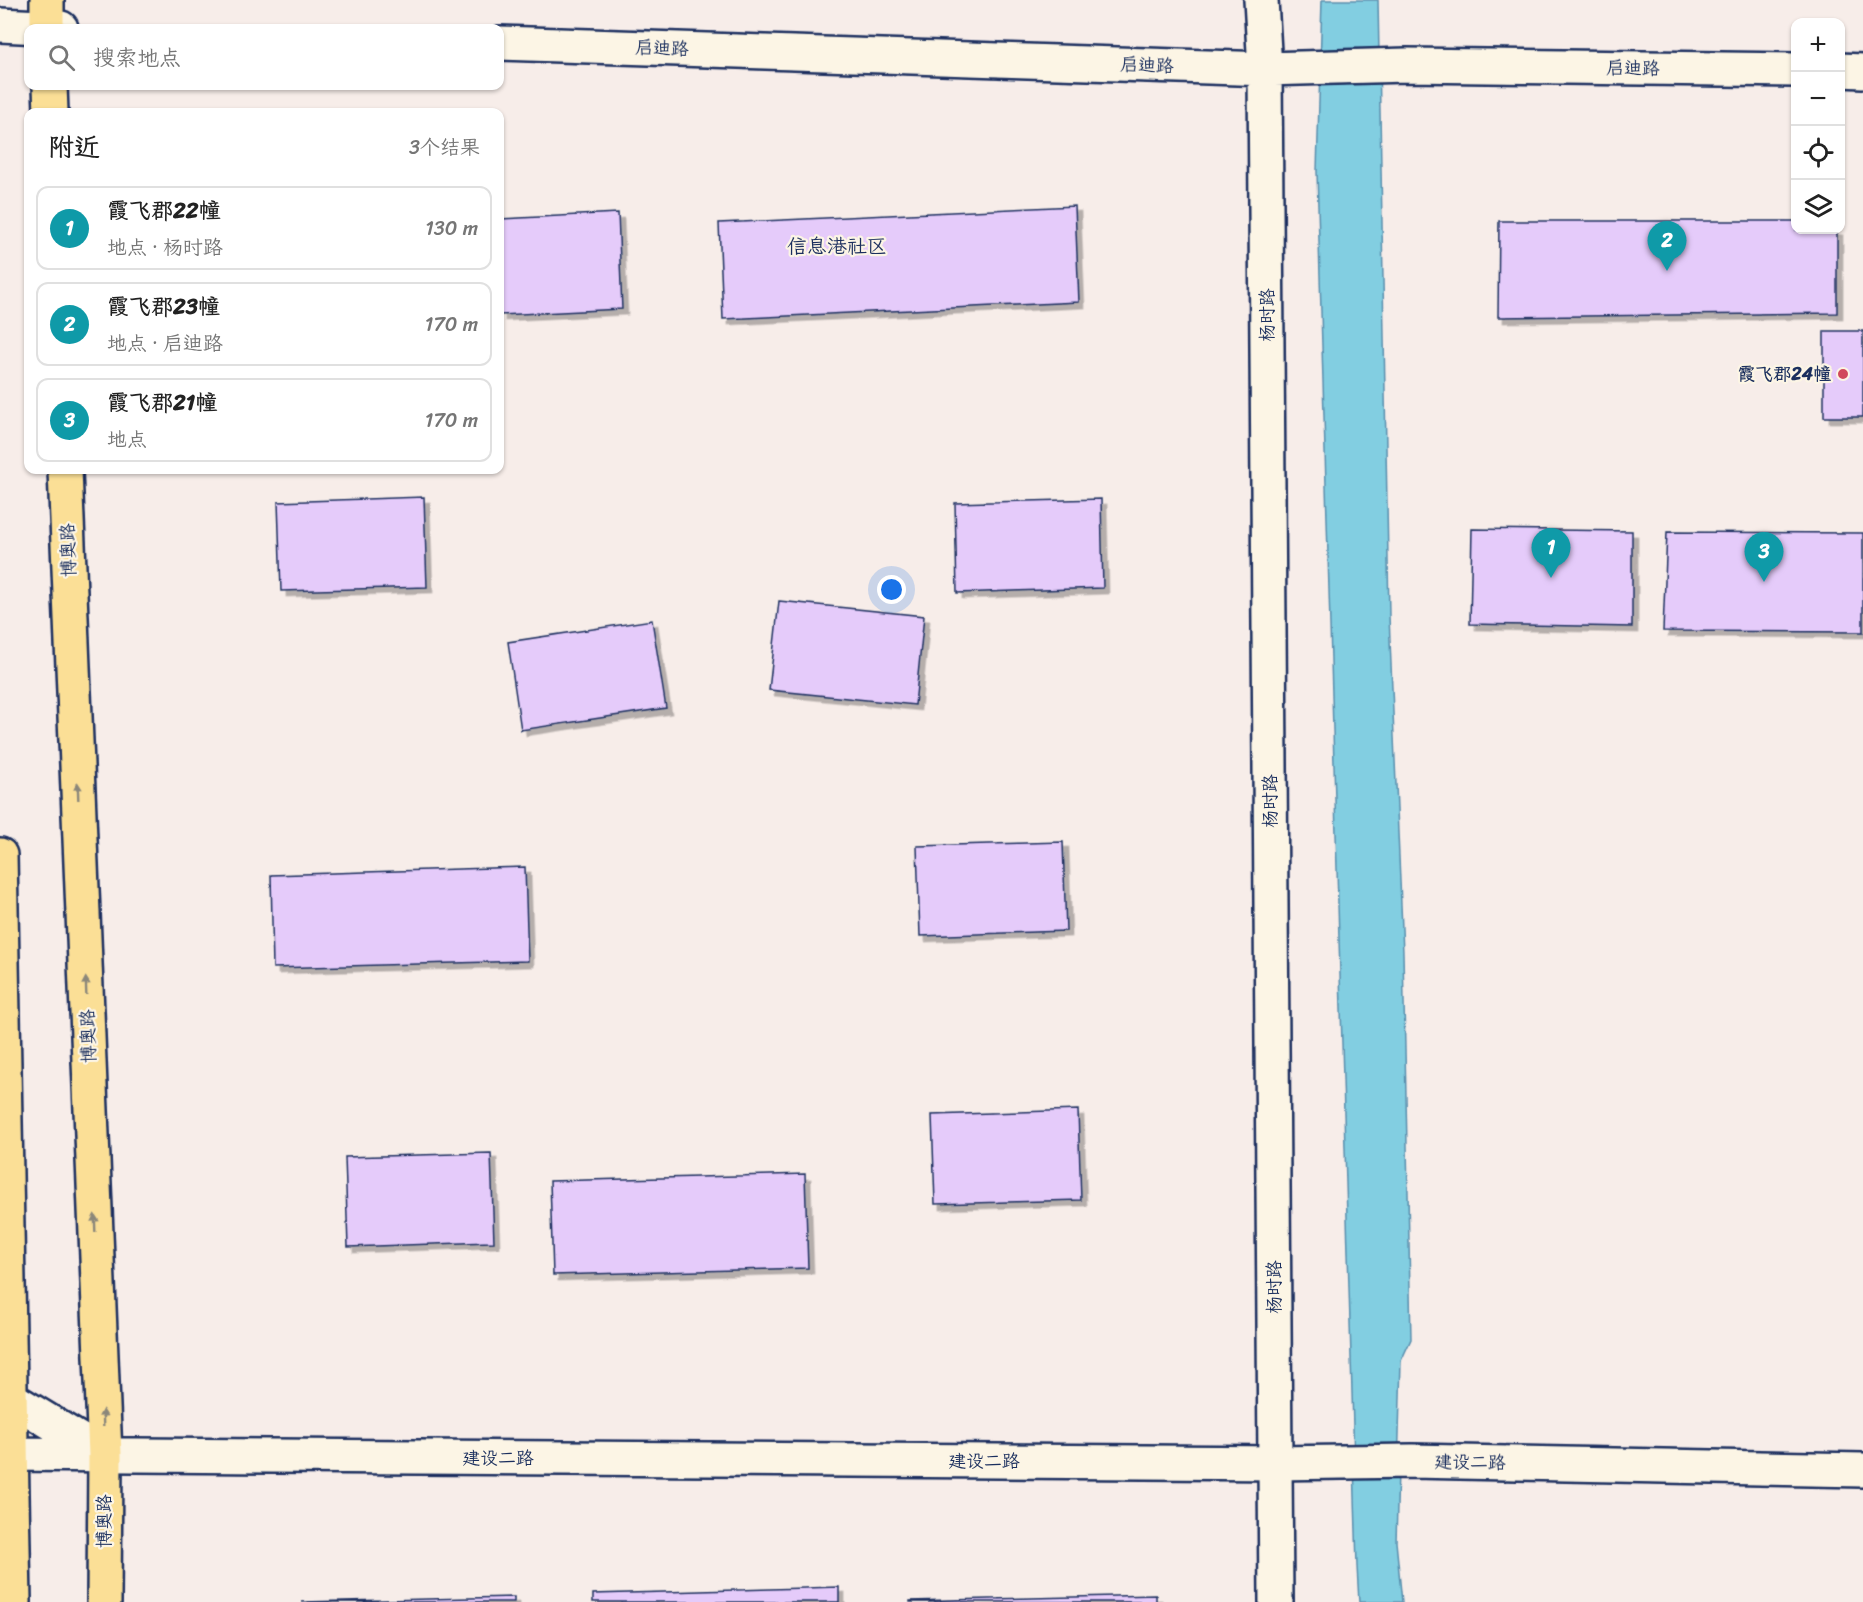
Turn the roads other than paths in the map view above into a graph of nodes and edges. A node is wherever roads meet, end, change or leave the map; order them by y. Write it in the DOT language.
graph roads {
  1 [pos="47,0"];
  2 [pos="1262,0"];
  3 [pos="47,24"];
  4 [pos="0,25"];
  5 [pos="24,27"];
  6 [pos="504,43"];
  7 [pos="1265,69"];
  8 [pos="1791,70"];
  9 [pos="1845,70"];
  10 [pos="1863,71"];
  11 [pos="50,90"];
  12 [pos="51,108"];
  13 [pos="65,474"];
  14 [pos="0,855"];
  15 [pos="6,1399"];
  16 [pos="7,1454"];
  17 [pos="105,1455"];
  18 [pos="1275,1463"];
  19 [pos="1863,1470"];
  20 [pos="14,1602"];
  21 [pos="104,1602"];
  22 [pos="1276,1602"];
  1 -- 3 [label="main road"];
  2 -- 7 [label="street, 杨时路"];
  4 -- 5 [label="street"];
  6 -- 7 [label="street, 启迪路"];
  7 -- 8 [label="street, 启迪路"];
  7 -- 18 [label="street, 杨时路"];
  9 -- 10 [label="street"];
  11 -- 12 [label="main road"];
  17 -- 13 [label="main road, 博奥路, one-way"];
  14 -- 15 [label="main road"];
  15 -- 16 [label="main road"];
  15 -- 17 [label="street"];
  16 -- 17 [label="street, 建设二路"];
  16 -- 20 [label="main road"];
  17 -- 18 [label="street, 建设二路"];
  17 -- 21 [label="main road, 博奥路"];
  18 -- 19 [label="street, 建设二路"];
  18 -- 22 [label="street, 杨时路"];
}
